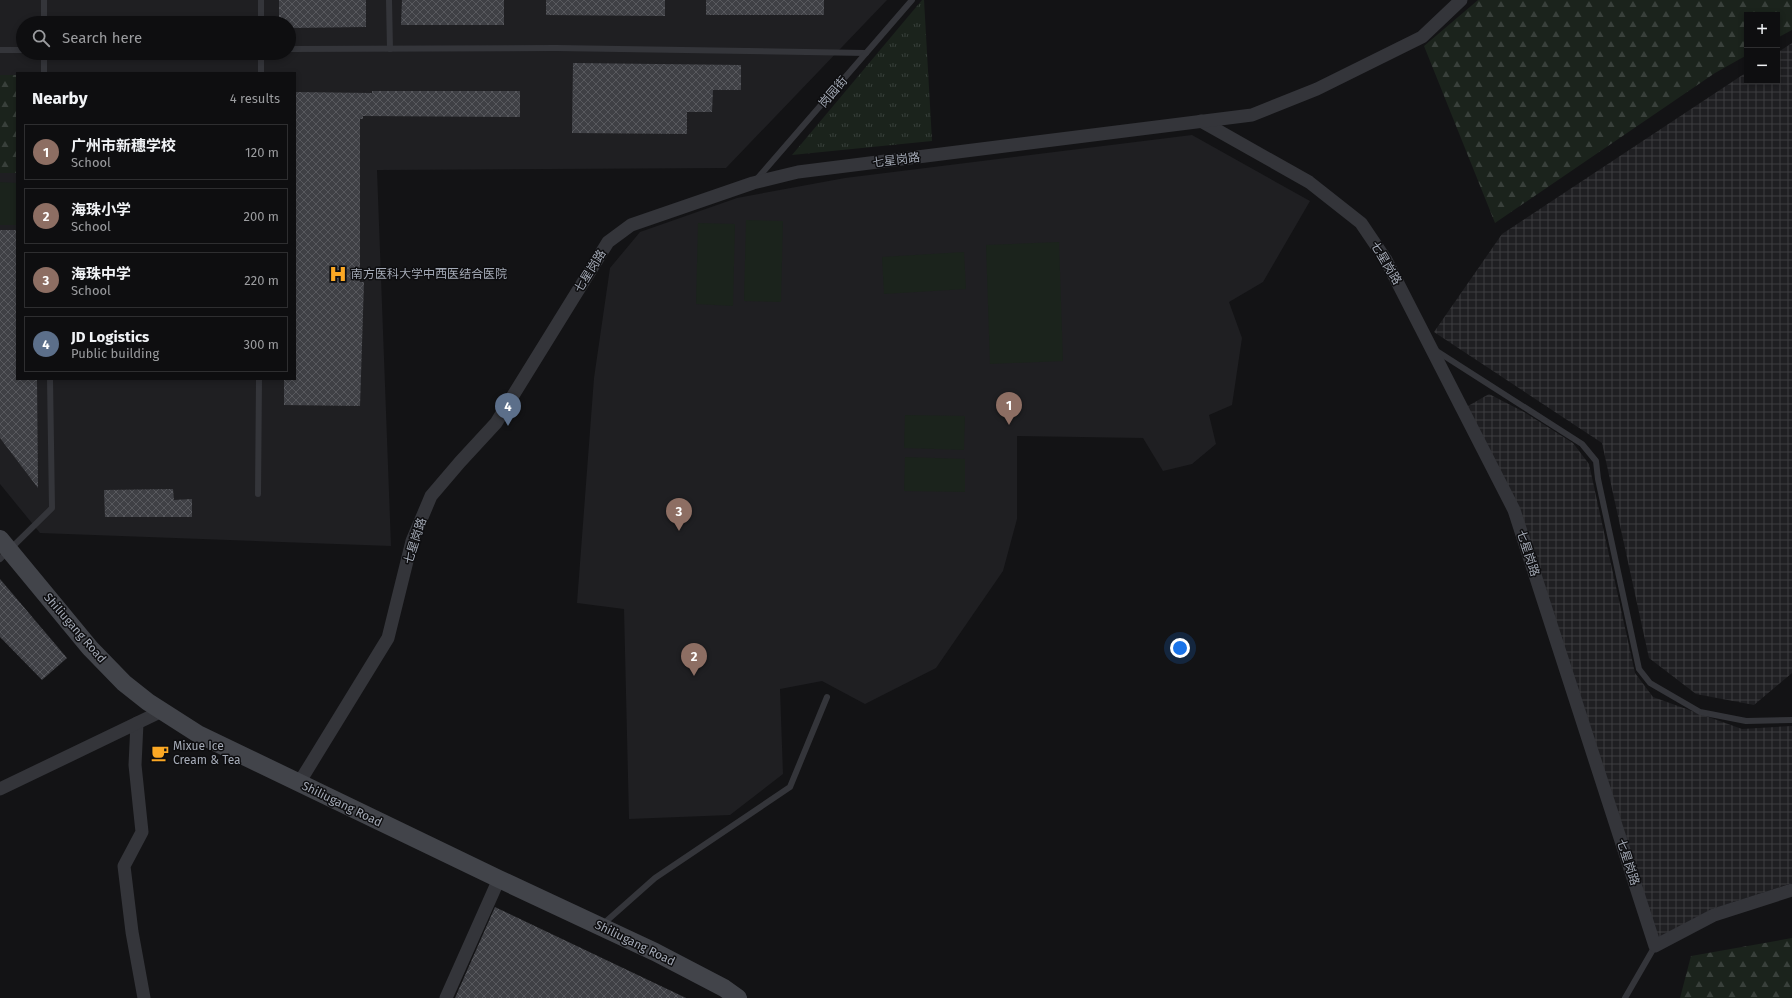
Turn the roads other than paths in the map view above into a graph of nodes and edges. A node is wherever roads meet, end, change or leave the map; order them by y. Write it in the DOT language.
graph roads {
  1 [pos="44,0"];
  2 [pos="261,0"];
  3 [pos="389,0"];
  4 [pos="912,0"];
  5 [pos="1461,0"];
  6 [pos="44,16"];
  7 [pos="261,16"];
  8 [pos="296,49"];
  9 [pos="390,49"];
  10 [pos="0,50"];
  11 [pos="16,50"];
  12 [pos="866,53"];
  13 [pos="44,60"];
  14 [pos="261,60"];
  15 [pos="44,72"];
  16 [pos="261,72"];
  17 [pos="1201,121"];
  18 [pos="753,183"];
  19 [pos="1431,347"];
  20 [pos="50,380"];
  21 [pos="259,380"];
  22 [pos="258,494"];
  23 [pos="3,550"];
  24 [pos="827,697"];
  25 [pos="162,711"];
  26 [pos="1792,720"];
  27 [pos="137,723"];
  28 [pos="299,783"];
  29 [pos="0,789"];
  30 [pos="499,879"];
  31 [pos="1792,890"];
  32 [pos="601,926"];
  33 [pos="1655,946"];
  34 [pos="144,998"];
  35 [pos="446,998"];
  36 [pos="738,998"];
  37 [pos="1625,998"];
  1 -- 6 [label="lane"];
  2 -- 7 [label="lane"];
  3 -- 9 [label="lane"];
  4 -- 12 [label="lane, 岗园街"];
  5 -- 17 [label="street, 七星岗路"];
  8 -- 9 [label="lane"];
  9 -- 12 [label="lane"];
  10 -- 11 [label="lane"];
  12 -- 18 [label="lane, 岗园街"];
  13 -- 15 [label="lane"];
  14 -- 16 [label="lane"];
  17 -- 18 [label="street, 七星岗路"];
  17 -- 19 [label="street, 七星岗路"];
  18 -- 28 [label="street, 七星岗路"];
  19 -- 26 [label="lane"];
  19 -- 33 [label="street, 七星岗路"];
  20 -- 23 [label="lane"];
  21 -- 22 [label="lane"];
  23 -- 25 [label="main road, Shiliugang Road"];
  24 -- 32 [label="lane"];
  25 -- 27 [label="street"];
  25 -- 28 [label="main road, Shiliugang Road"];
  27 -- 29 [label="street"];
  27 -- 34 [label="street"];
  28 -- 30 [label="main road, Shiliugang Road"];
  30 -- 32 [label="main road, Shiliugang Road"];
  30 -- 35 [label="street"];
  31 -- 33 [label="street"];
  32 -- 36 [label="main road, Shiliugang Road"];
  33 -- 37 [label="lane"];
}
